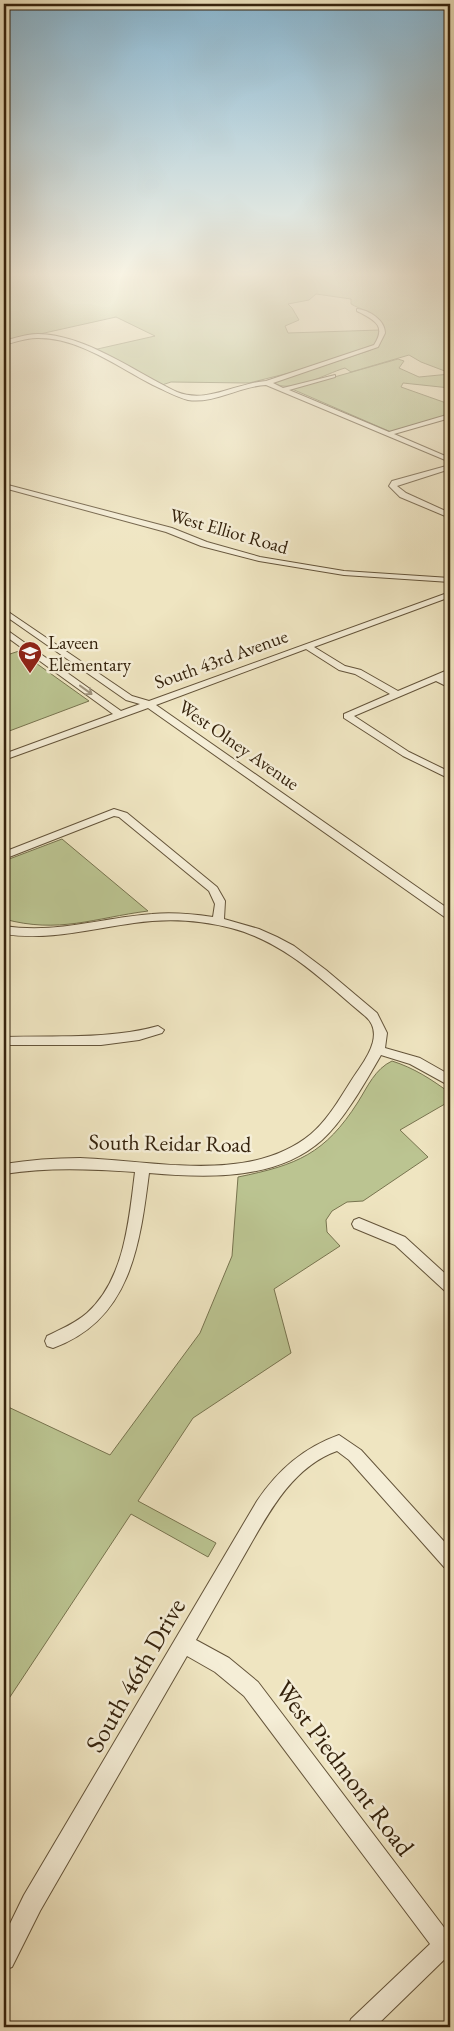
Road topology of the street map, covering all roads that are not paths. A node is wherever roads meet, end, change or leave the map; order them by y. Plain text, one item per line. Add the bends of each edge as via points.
1 (131, 371) edge
2 (302, 371) edge
3 (334, 376) dead end
4 (268, 382) junction
5 (285, 389) junction
6 (450, 416) edge
7 (391, 433) junction
8 (450, 460) edge
9 (450, 466) edge
10 (4, 486) edge
11 (449, 515) edge
12 (450, 580) edge
13 (450, 594) edge
14 (4, 611) edge
15 (4, 631) edge
16 (311, 645) junction
17 (341, 658) junction
18 (332, 661) junction
19 (358, 672) junction
20 (450, 672) edge
21 (437, 678) junction
22 (450, 685) edge
23 (396, 694) junction
24 (150, 704) junction
25 (119, 714) junction
26 (4, 757) edge
27 (450, 776) edge
28 (4, 856) edge
29 (450, 916) edge
30 (217, 922) junction
31 (4, 930) edge
32 (158, 1030) dead end
33 (4, 1041) edge
34 (378, 1050) junction
35 (450, 1081) edge
36 (143, 1167) junction
37 (4, 1169) edge
38 (358, 1224) dead end
39 (450, 1287) edge
40 (53, 1341) dead end
41 (450, 1561) edge
42 (184, 1644) junction
43 (447, 1942) edge
44 (4, 1959) edge
45 (360, 2027) edge

1 - 4 street via 191,398
2 - 4 street
3 - 5 street
4 - 5 street
5 - 7 street
6 - 7 street
7 - 8 street
9 - 11 street via 404,479 393,486 403,495
10 - 12 street, West Elliot Road via 259,559 344,574
13 - 16 street, South 43rd Avenue
14 - 24 street, West Olney Avenue via 128,698
15 -> 25 street
16 - 17 street
16 - 18 street
16 - 24 street, South 43rd Avenue
17 - 18 street
17 - 19 street
18 - 19 street via 342,668
19 - 23 street
20 - 21 street
21 - 22 street
21 - 23 street
23 - 27 street via 347,716 406,754
24 - 25 street, South 43rd Avenue
24 - 29 street, West Olney Avenue
25 - 26 street, South 43rd Avenue
28 - 30 street via 114,812 213,889 222,905
30 - 31 street via 158,917 137,918 53,935
30 - 34 street, South Reidar Road via 257,933 290,949 373,1016 382,1037
32 - 33 street via 112,1040
34 - 35 street via 415,1061
34 - 36 street, South Reidar Road via 316,1137 286,1158 243,1168
36 - 37 street, South Reidar Road via 52,1162
36 - 40 street via 132,1239 119,1278 98,1312 77,1329
38 - 39 street via 400,1241
41 - 42 street, South 46th Drive via 355,1456 339,1443 327,1446 297,1468 270,1495
42 - 43 street, West Piedmont Road via 222,1665 256,1696
42 - 44 street, South 46th Drive via 37,1895
43 - 45 street

